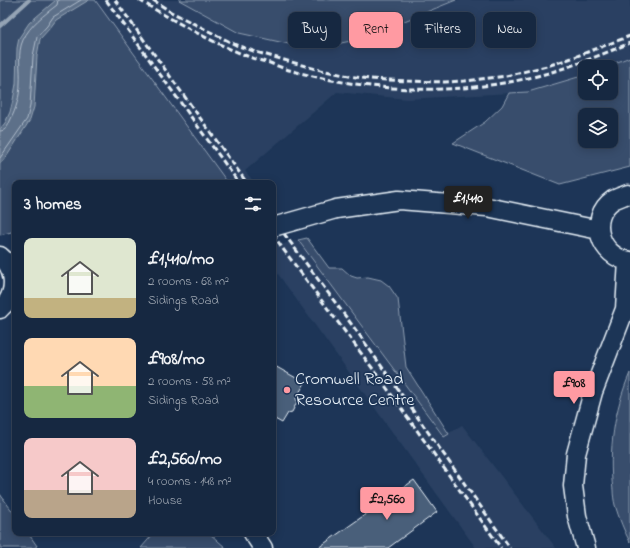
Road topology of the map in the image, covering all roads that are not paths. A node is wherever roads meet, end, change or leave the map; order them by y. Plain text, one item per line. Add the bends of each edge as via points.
1 (630, 195) edge
2 (276, 226) edge
3 (599, 230) junction
4 (6, 256) edge
5 (629, 261) edge
6 (12, 276) edge
7 (12, 292) edge
8 (7, 306) edge
9 (255, 536) edge
10 (263, 548) edge
11 (586, 548) edge

1 - 3 street via 614,200 605,208 600,218
2 - 3 street, bridge via 336,209 399,200 487,207
3 - 5 street via 608,251 618,258
4 - 6 street
5 - 11 street via 625,309 593,392 576,454 572,486
7 - 8 street
9 - 10 street

